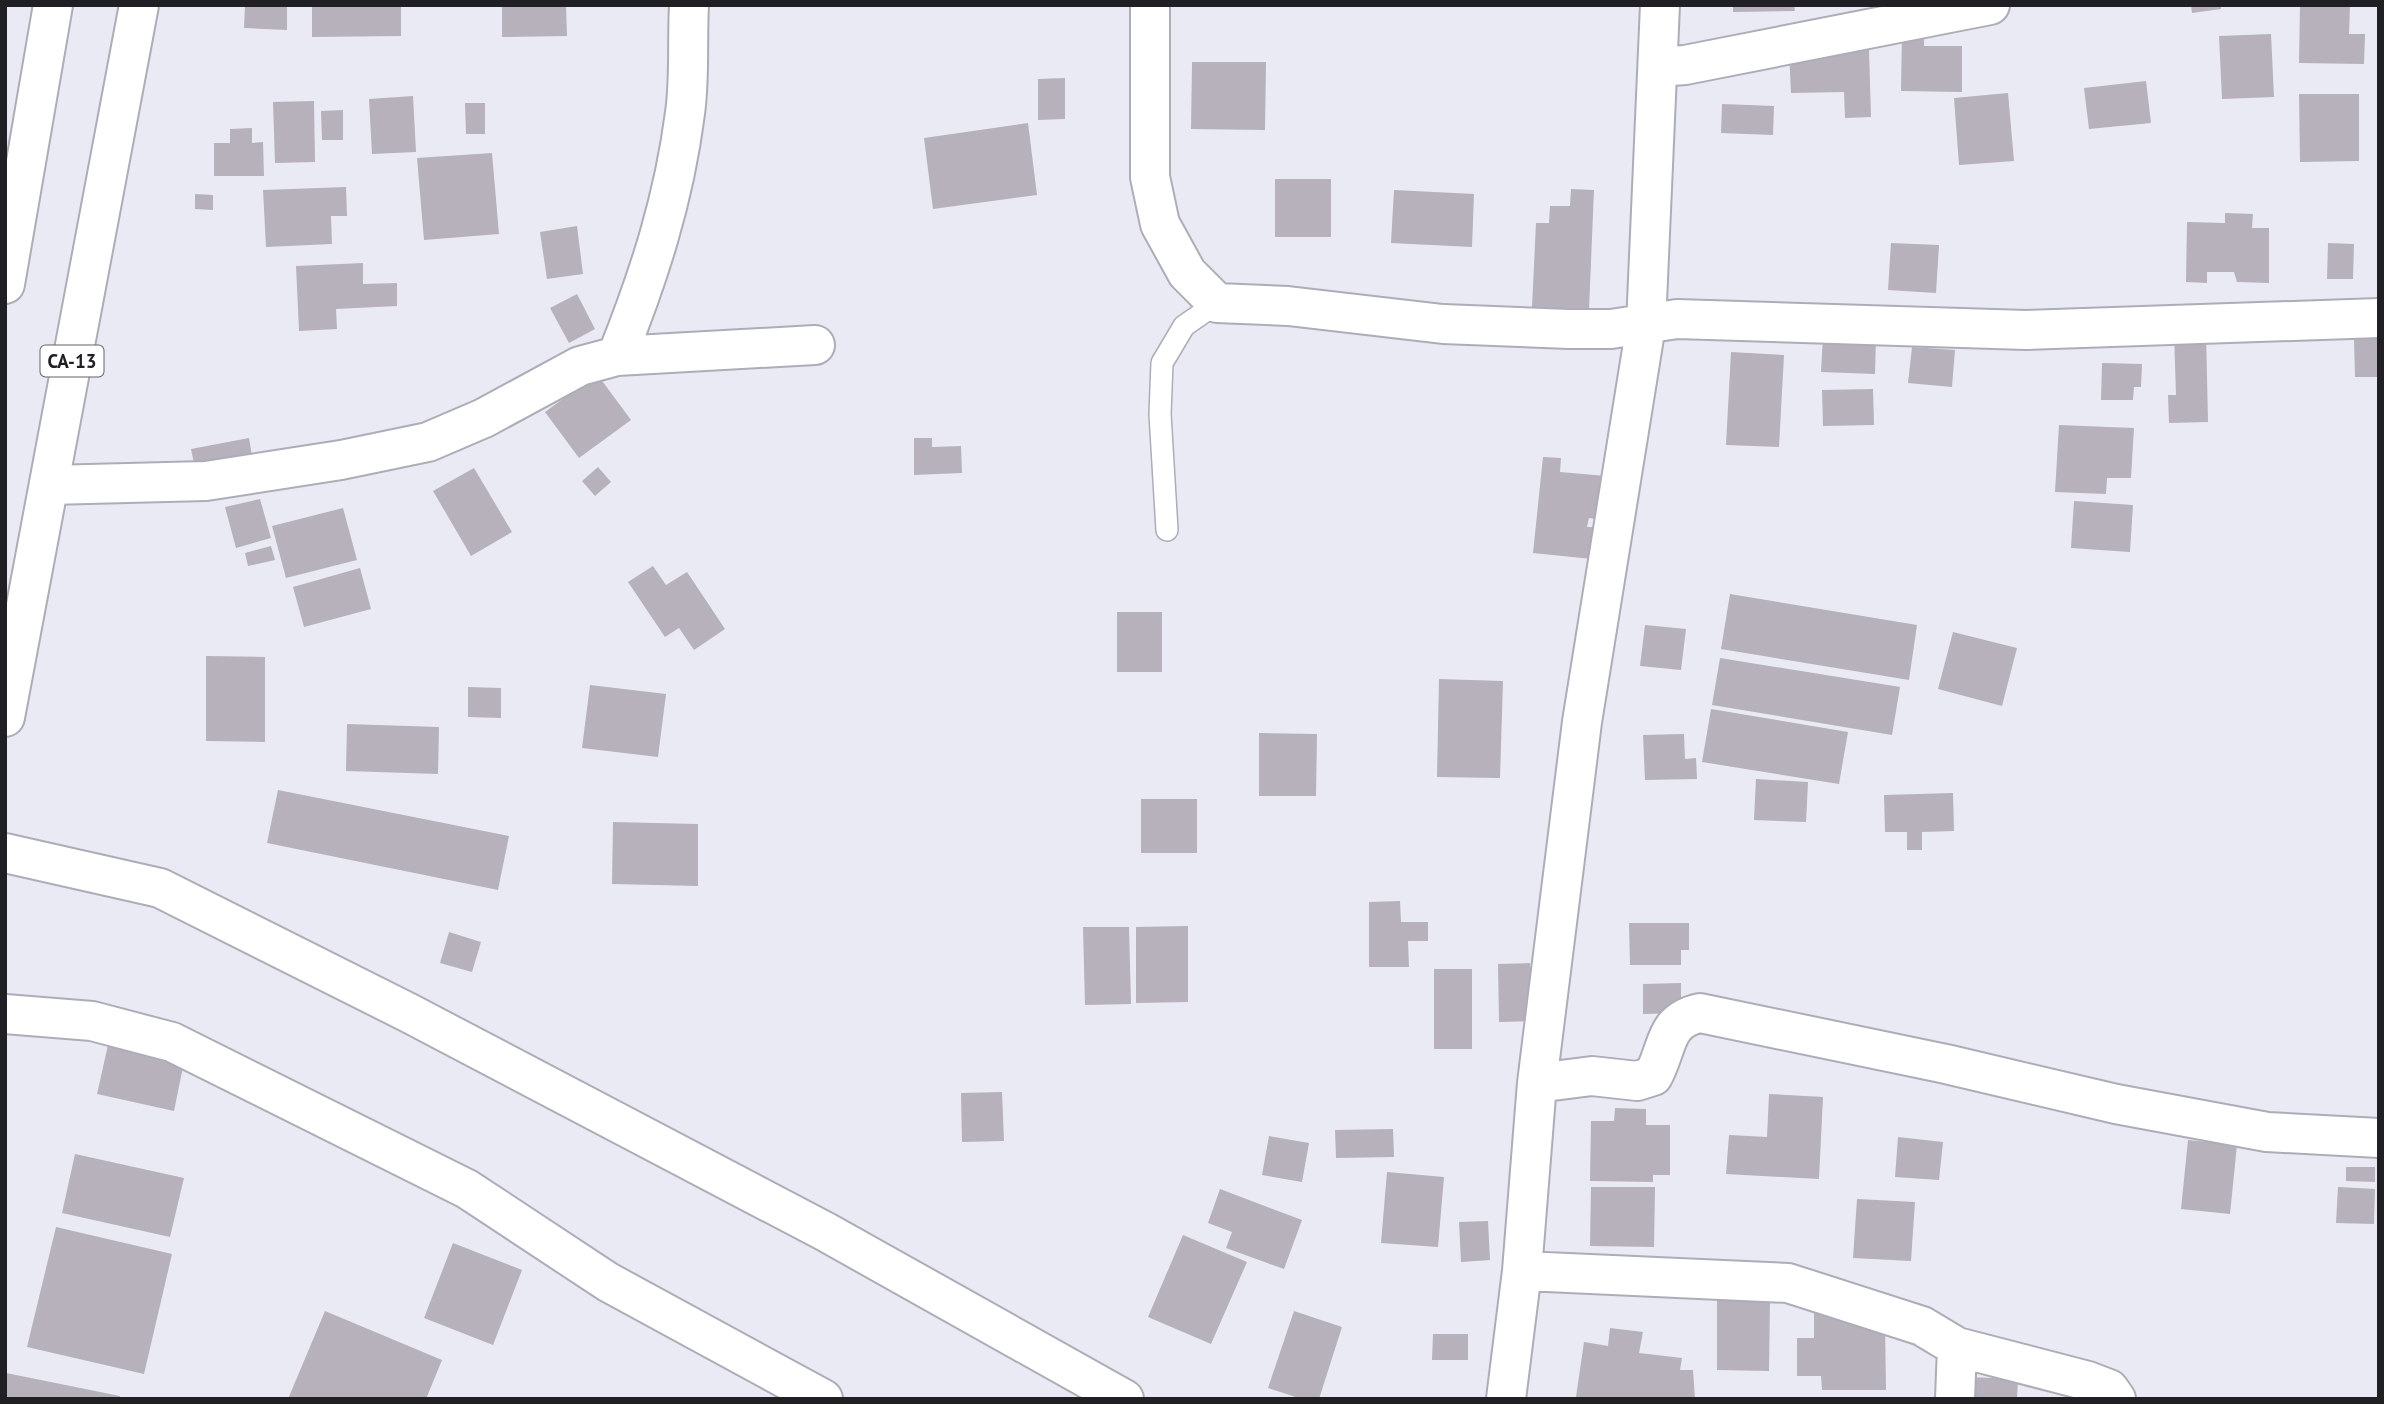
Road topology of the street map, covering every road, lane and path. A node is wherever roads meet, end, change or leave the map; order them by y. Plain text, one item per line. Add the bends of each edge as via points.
1 (53, 5) edge
2 (139, 5) edge
3 (689, 5) edge
4 (1150, 5) edge
5 (1660, 5) edge
6 (1990, 5) edge
7 (1659, 67) junction
8 (13, 195) edge
9 (5, 284) edge
10 (1217, 303) junction
11 (2379, 318) edge
12 (1646, 325) junction
13 (815, 345) dead end
14 (617, 356) junction
15 (49, 485) junction
16 (1167, 530) dead end
17 (5, 718) edge
18 (5, 853) edge
19 (5, 1014) edge
20 (1537, 1083) junction
21 (2379, 1138) edge
22 (1522, 1271) junction
23 (1957, 1347) junction
24 (823, 1399) edge
25 (1125, 1399) edge
26 (1506, 1399) edge
27 (1955, 1399) edge
28 (2116, 1399) edge

1 - 8 main road
2 - 15 main road, CA-13
3 - 14 main road via 685,111 670,197 651,269
4 - 10 main road via 1150,177 1160,224 1187,272
5 - 7 main road
6 - 7 main road
7 - 12 main road
8 - 9 main road
10 - 12 main road via 1288,306 1443,324 1569,329
10 - 16 lane via 1184,326 1162,363 1160,414
11 - 12 main road via 2026,330 1677,319
12 - 20 main road via 1582,722
13 - 14 main road
14 - 15 main road via 580,366 484,418 428,442 206,481
15 - 17 main road, CA-13
18 - 25 main road via 160,888 826,1232
19 - 24 main road via 92,1021 172,1042 467,1189 608,1282
20 - 21 main road via 1592,1076 1637,1081 1653,1076 1671,1028 1683,1017 1700,1013 2253,1130
20 - 22 main road
22 - 23 main road via 1788,1283 1922,1326
22 - 26 main road
23 - 27 main road
23 - 28 main road via 2088,1381 2109,1389

